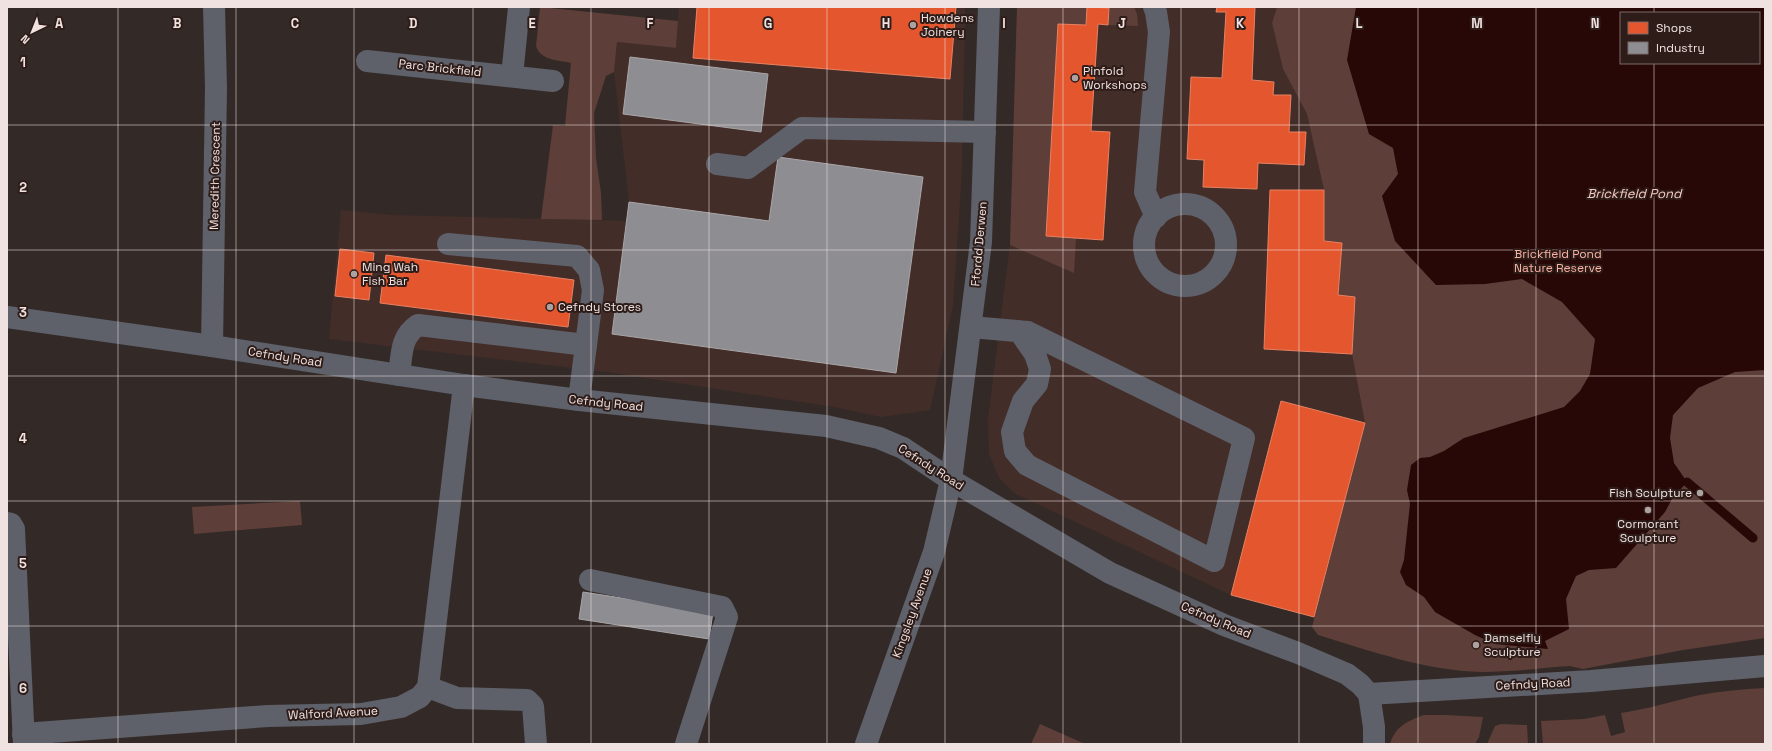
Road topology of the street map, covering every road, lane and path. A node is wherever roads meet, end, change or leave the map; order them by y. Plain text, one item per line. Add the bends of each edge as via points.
1 (214, 7) edge
2 (519, 7) edge
3 (989, 7) edge
4 (1154, 7) edge
5 (367, 61) dead end
6 (512, 76) junction
7 (553, 81) dead end
8 (985, 132) junction
9 (717, 164) dead end
10 (1156, 217) dead end
11 (448, 244) dead end
12 (7, 317) edge
13 (971, 327) junction
14 (1019, 331) junction
15 (586, 345) junction
16 (212, 346) junction
17 (399, 375) junction
18 (464, 385) junction
19 (579, 400) junction
20 (951, 480) junction
21 (10, 526) edge
22 (590, 580) dead end
23 (1765, 666) edge
24 (428, 688) junction
25 (1368, 694) junction
26 (23, 739) edge
27 (536, 744) edge
28 (686, 744) edge
29 (866, 744) edge
30 (1374, 744) edge

1 - 16 street, Meredith Crescent via 216,88
2 - 6 street
3 - 8 street, Ffordd Derwen
4 - 10 street via 1159,32 1145,192
5 - 6 street, Parc Brickfield
6 - 7 street, Parc Brickfield
8 - 9 street via 802,128 748,168
8 - 13 street, Ffordd Derwen via 981,242
11 - 15 street via 576,256 589,270 593,290
12 - 16 street, Cefndy Road
13 - 14 street
13 - 20 street, Ffordd Derwen
14 - 14 street via 1028,332 1244,438 1214,561 1026,465 1015,451 1012,432 1023,401 1037,384 1040,369 1035,354
15 - 17 street via 418,325 409,331 404,339
15 - 19 street
16 - 17 street, Cefndy Road
17 - 18 street, Cefndy Road
18 - 19 street, Cefndy Road
18 - 24 street
19 - 20 street, Cefndy Road via 826,426 879,438 903,448
20 - 25 street, Cefndy Road via 1110,573 1224,625 1347,674
20 - 29 street, Kingsley Avenue via 934,552
21 - 26 street, Walford Avenue
22 - 28 street via 722,607 727,617
23 - 25 street, Cefndy Road via 1591,681
24 - 26 street, Walford Avenue via 420,697 401,707 362,714 268,716
24 - 27 street via 457,698 527,700 533,706
25 - 30 street via 1374,727

